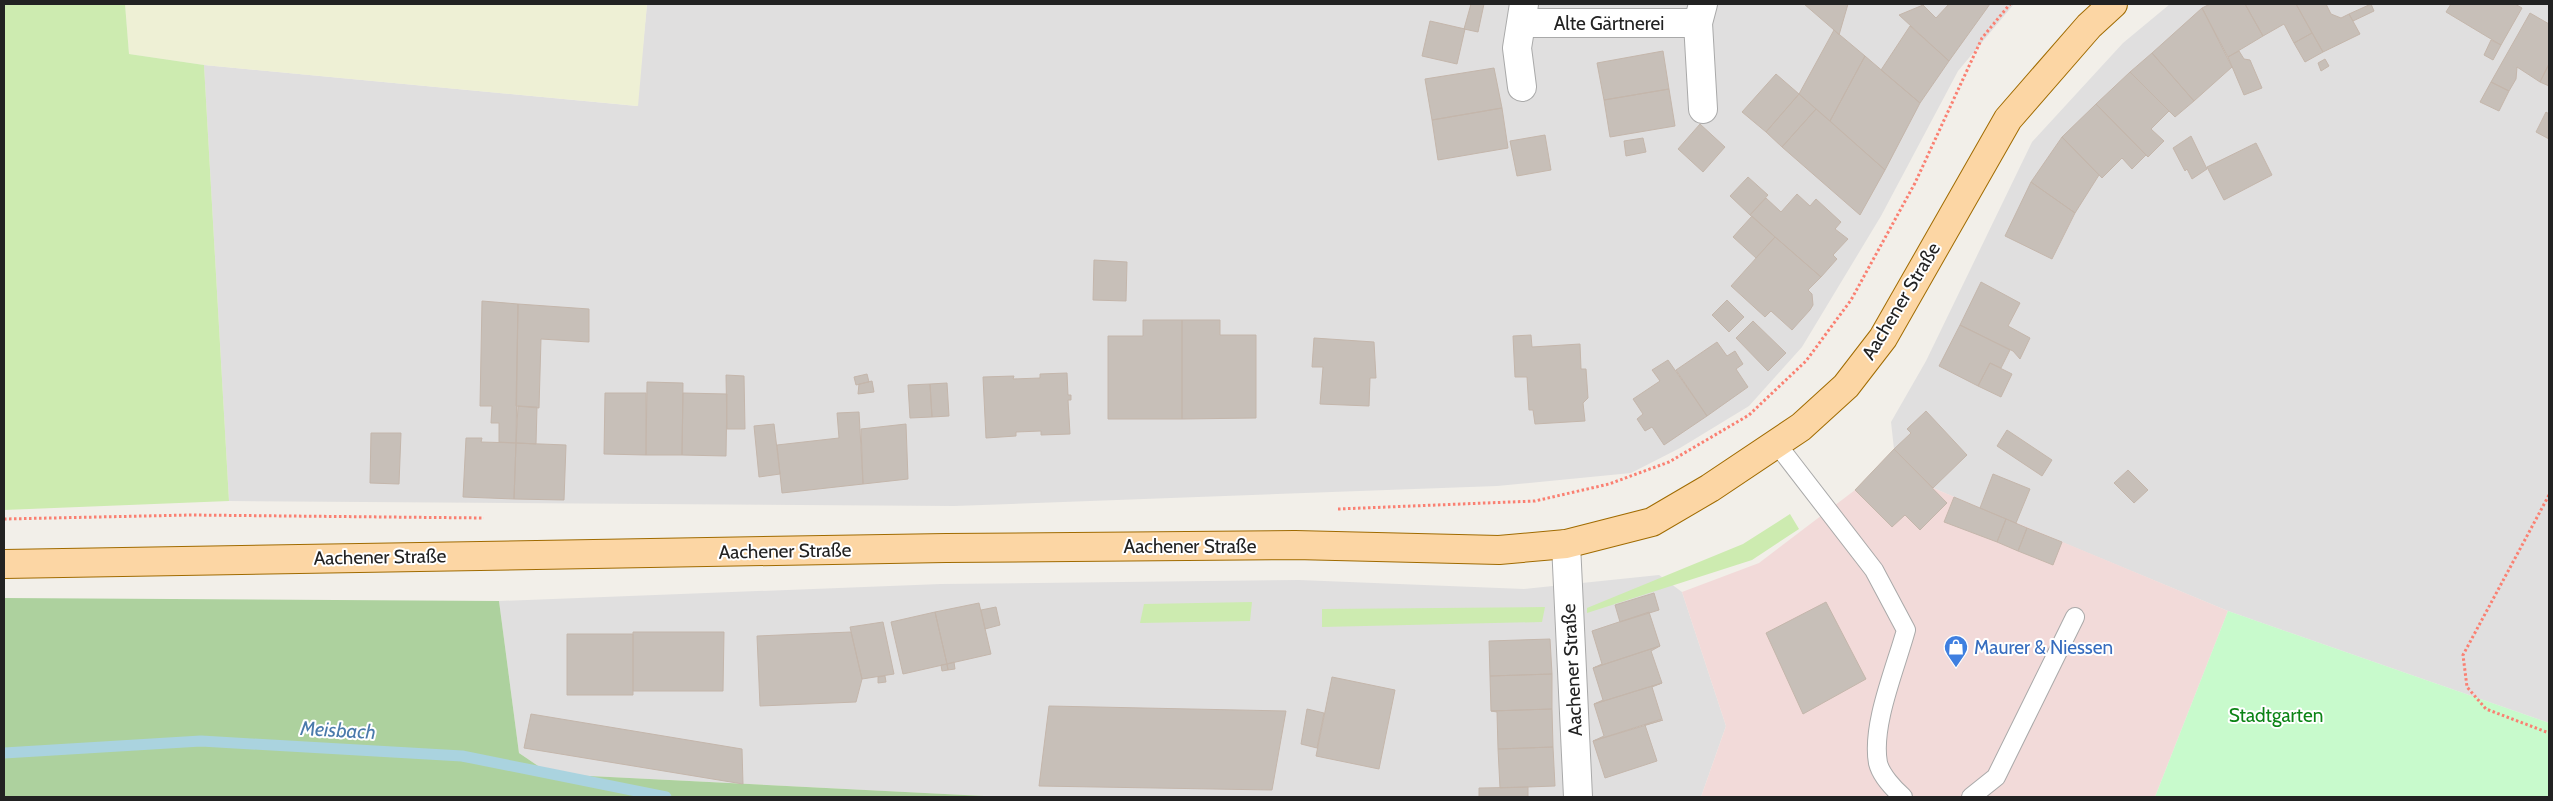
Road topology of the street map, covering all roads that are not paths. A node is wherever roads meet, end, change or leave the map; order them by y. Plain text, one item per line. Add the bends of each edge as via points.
1 (2114, 4) edge
2 (1523, 13) edge
3 (1701, 13) edge
4 (1522, 87) dead end
5 (1703, 109) dead end
6 (1776, 444) junction
7 (1566, 544) junction
8 (4, 564) edge
9 (2075, 617) dead end
10 (1578, 797) edge
11 (1903, 797) edge
12 (1971, 797) edge

1 - 6 main road, Aachener Straße via 2088,26 2008,119 1883,338 1846,386 1801,427
2 - 3 street, Alte Gärtnerei
2 - 4 street, Alte Gärtnerei via 1517,48
3 - 5 street, Alte Gärtnerei
6 - 7 main road, Aachener Straße via 1652,522
6 - 11 lane via 1874,570 1906,630 1876,734 1878,765 1892,787
7 - 8 main road, Aachener Straße via 1499,550 1295,545 946,548
7 - 10 street, Aachener Straße
9 - 12 lane via 1996,777

